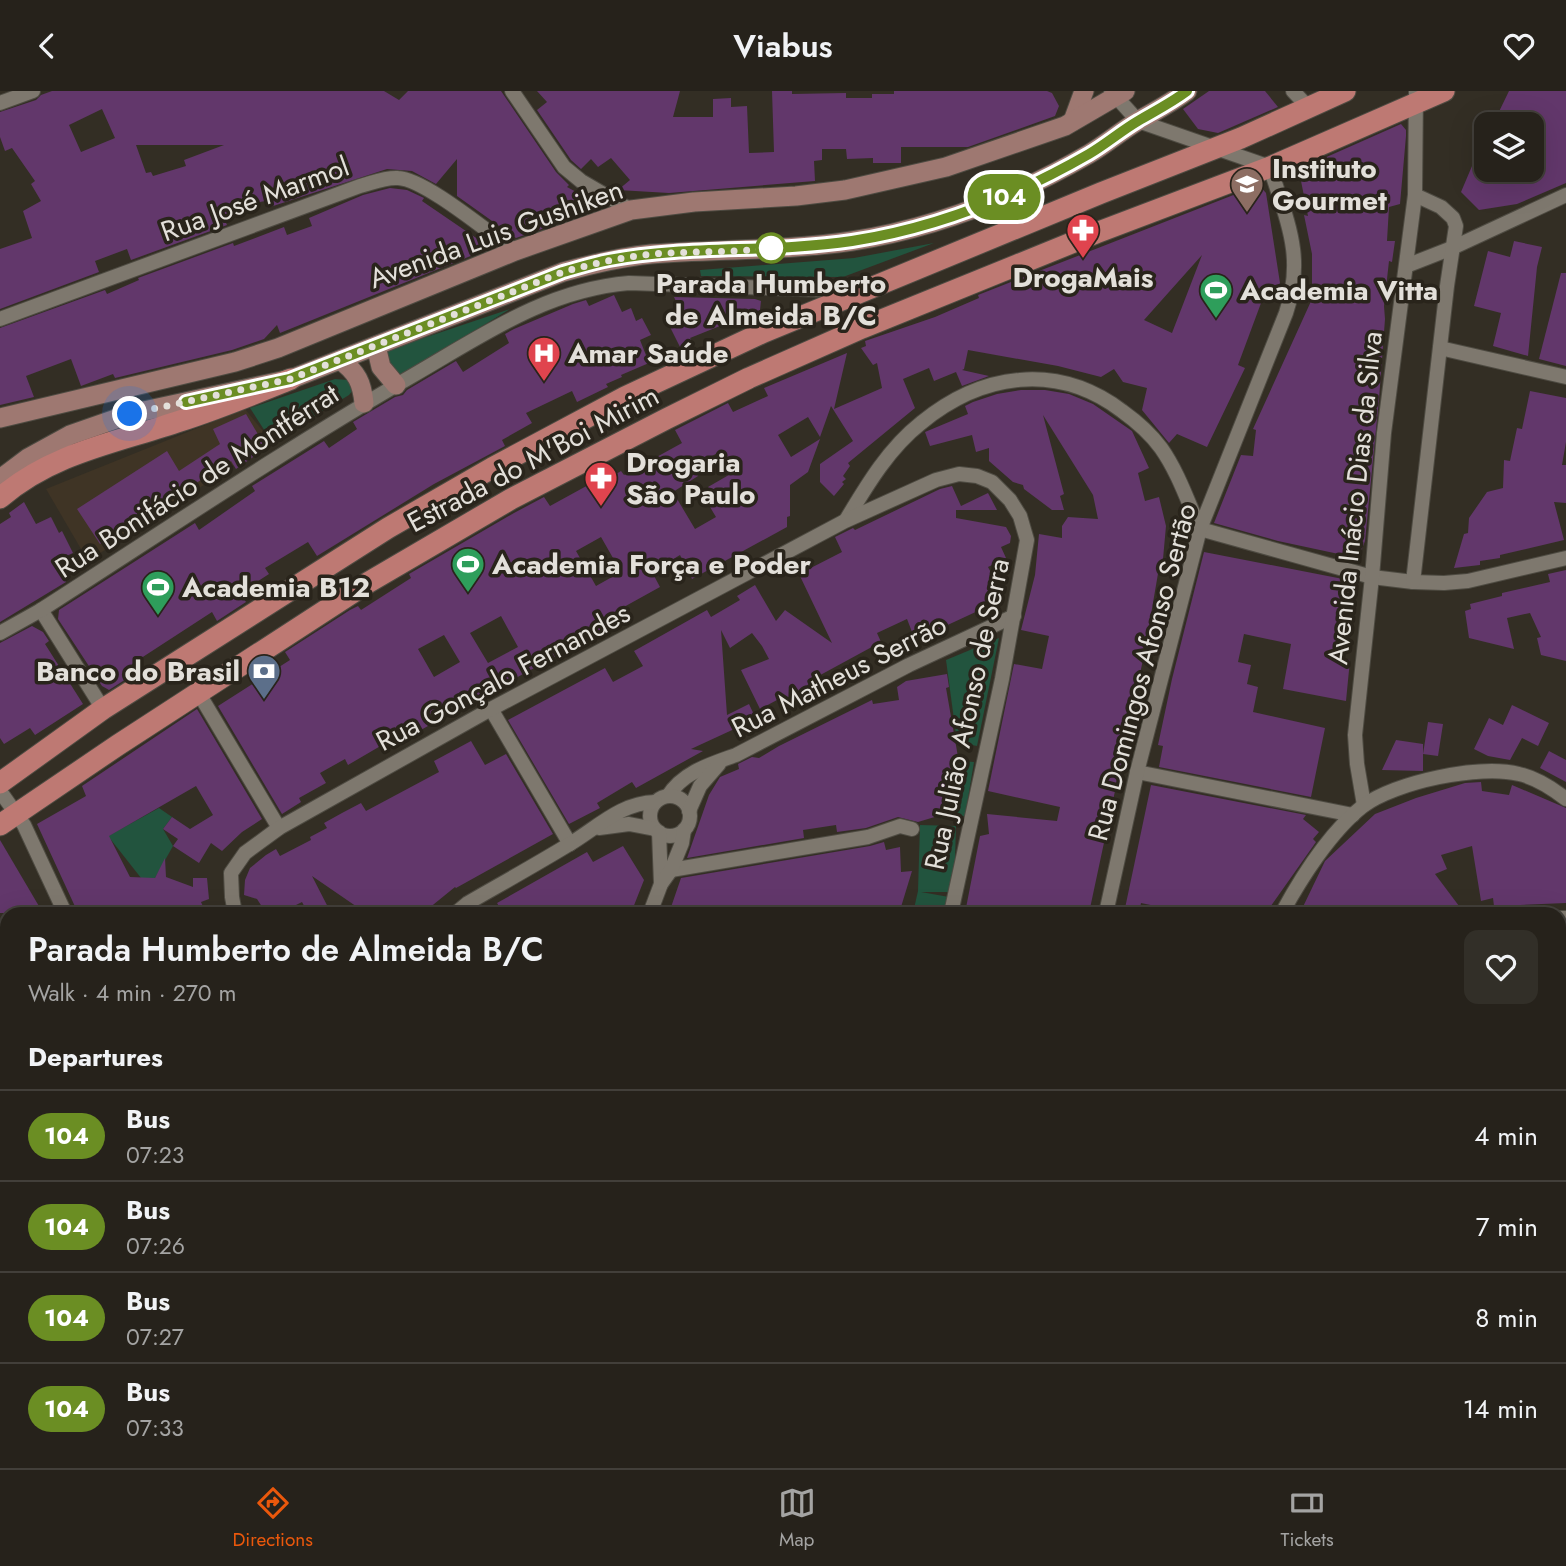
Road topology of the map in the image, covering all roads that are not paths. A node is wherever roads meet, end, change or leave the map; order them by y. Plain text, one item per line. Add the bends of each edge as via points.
1 (33, 91) edge
2 (512, 91) edge
3 (1084, 91) edge
4 (1187, 91) edge
5 (1293, 91) edge
6 (1345, 91) edge
7 (1444, 91) edge
8 (1117, 93) edge
9 (1416, 97) edge
10 (0, 103) edge
11 (1308, 107) junction
12 (1138, 121) junction
13 (1069, 123) junction
14 (1213, 149) junction
15 (1270, 167) junction
16 (1415, 195) junction
17 (1566, 195) edge
18 (632, 210) junction
19 (1452, 249) junction
20 (515, 251) junction
21 (1406, 266) junction
22 (863, 291) junction
23 (0, 319) edge
24 (376, 346) junction
25 (1440, 348) junction
26 (340, 360) junction
27 (1566, 377) edge
28 (290, 379) junction
29 (396, 385) junction
30 (364, 403) junction
31 (31, 410) junction
32 (0, 418) edge
33 (0, 433) edge
34 (0, 479) edge
35 (0, 498) edge
36 (845, 521) junction
37 (1200, 529) junction
38 (1566, 558) edge
39 (1372, 577) junction
40 (1413, 582) junction
41 (41, 610) junction
42 (1014, 616) junction
43 (0, 633) edge
44 (198, 692) junction
45 (103, 709) junction
46 (491, 709) junction
47 (723, 760) junction
48 (1137, 772) junction
49 (0, 783) edge
50 (0, 791) edge
51 (662, 799) junction
52 (1566, 799) edge
53 (1359, 810) junction
54 (690, 811) junction
55 (8, 819) edge
56 (279, 828) junction
57 (595, 829) junction
58 (912, 829) dead end
59 (657, 830) junction
60 (684, 830) junction
61 (570, 844) junction
62 (671, 870) junction
63 (661, 884) junction
64 (62, 907) edge
65 (234, 907) edge
66 (464, 907) edge
67 (652, 907) edge
68 (952, 907) edge
69 (1108, 907) edge
70 (1286, 907) edge

1 - 10 street
2 - 18 street via 564,167
3 - 13 main road
4 - 12 main road, Avenida Luis Gushiken
5 - 11 street
6 - 11 main road, Estrada do M'Boi Mirim
7 - 9 main road, Estrada do M'Boi Mirim
8 - 12 street
8 - 13 main road, Avenida Luis Gushiken
9 - 15 main road, Estrada do M'Boi Mirim
9 - 16 street, Avenida Inácio Dias da Silva
11 - 14 main road, Estrada do M'Boi Mirim
12 - 14 street
12 - 24 main road, Avenida Luis Gushiken via 1034,184 898,232 795,247 608,260 563,272
13 - 18 main road, Avenida Luis Gushiken via 946,167 845,190
14 - 15 street
14 - 22 main road, Estrada do M'Boi Mirim
15 - 37 street, Rua Domingos Afonso Sertão via 1293,244 1294,290
15 - 44 main road, Estrada do M'Boi Mirim via 874,323 737,384 511,499 369,582
16 - 19 street via 1453,218 1457,235
16 - 21 street, Avenida Inácio Dias da Silva
17 - 19 street
18 - 20 main road, Avenida Luis Gushiken
19 - 21 street
19 - 25 street
20 - 23 street, Rua José Marmol via 409,180 385,179
20 - 31 main road, Avenida Luis Gushiken via 278,348 166,381
21 - 39 street, Avenida Inácio Dias da Silva via 1384,433
22 - 29 street, Rua Bonifácio de Montférrat via 629,282 600,285 524,311
22 - 45 main road, Estrada do M'Boi Mirim via 698,362 492,468 377,534
24 - 26 main road, Avenida Luis Gushiken
24 - 29 main road via 381,366
25 - 27 street
25 - 40 street
26 - 28 main road, Avenida Luis Gushiken
26 - 30 main road via 358,376
28 - 34 main road, Avenida Luis Gushiken via 130,414 70,435
28 - 35 main road via 179,422 78,453 41,469
29 - 30 street, Rua Bonifácio de Montférrat
30 - 41 street, Rua Bonifácio de Montférrat
31 - 32 main road
31 - 33 main road, Avenida Luis Gushiken
36 - 37 street via 892,451 920,423 977,389 1021,379 1056,380 1085,388 1138,423 1166,457
36 - 42 street, Rua Julião Afonso de Serra via 936,480 959,474 992,482 1020,516 1027,540
36 - 46 street, Rua Gonçalo Fernandes
37 - 39 street
37 - 48 street, Rua Domingos Afonso Sertão
38 - 40 street via 1468,581
39 - 40 street
39 - 53 street, Avenida Inácio Dias da Silva via 1356,735
41 - 43 street, Rua Bonifácio de Montférrat
41 - 45 street
42 - 47 street, Rua Matheus Serrão
42 - 68 street, Rua Julião Afonso de Serra
44 - 55 main road, Estrada do M'Boi Mirim
44 - 56 street
45 - 49 main road, Estrada do M'Boi Mirim
46 - 56 street, Rua Gonçalo Fernandes
46 - 61 street
47 - 51 street, Rua Matheus Serrão via 684,779
47 - 54 street, Rua Matheus Serrão via 700,786
48 - 53 street
48 - 69 street, Rua Domingos Afonso Sertão
50 - 55 street
51 - 54 street via 681,799
51 - 57 street via 635,804
51 - 59 street via 650,815
52 - 53 street via 1538,781 1492,770 1418,783
53 - 70 street via 1313,861
54 - 60 street
55 - 64 street via 24,825
56 - 65 street, Rua Gonçalo Fernandes via 246,853 231,873
57 - 59 street via 629,824
57 - 61 street
58 - 62 street via 900,826 868,837
59 - 60 street via 672,835
59 - 63 street
60 - 62 street
61 - 66 street
62 - 63 street
63 - 67 street

